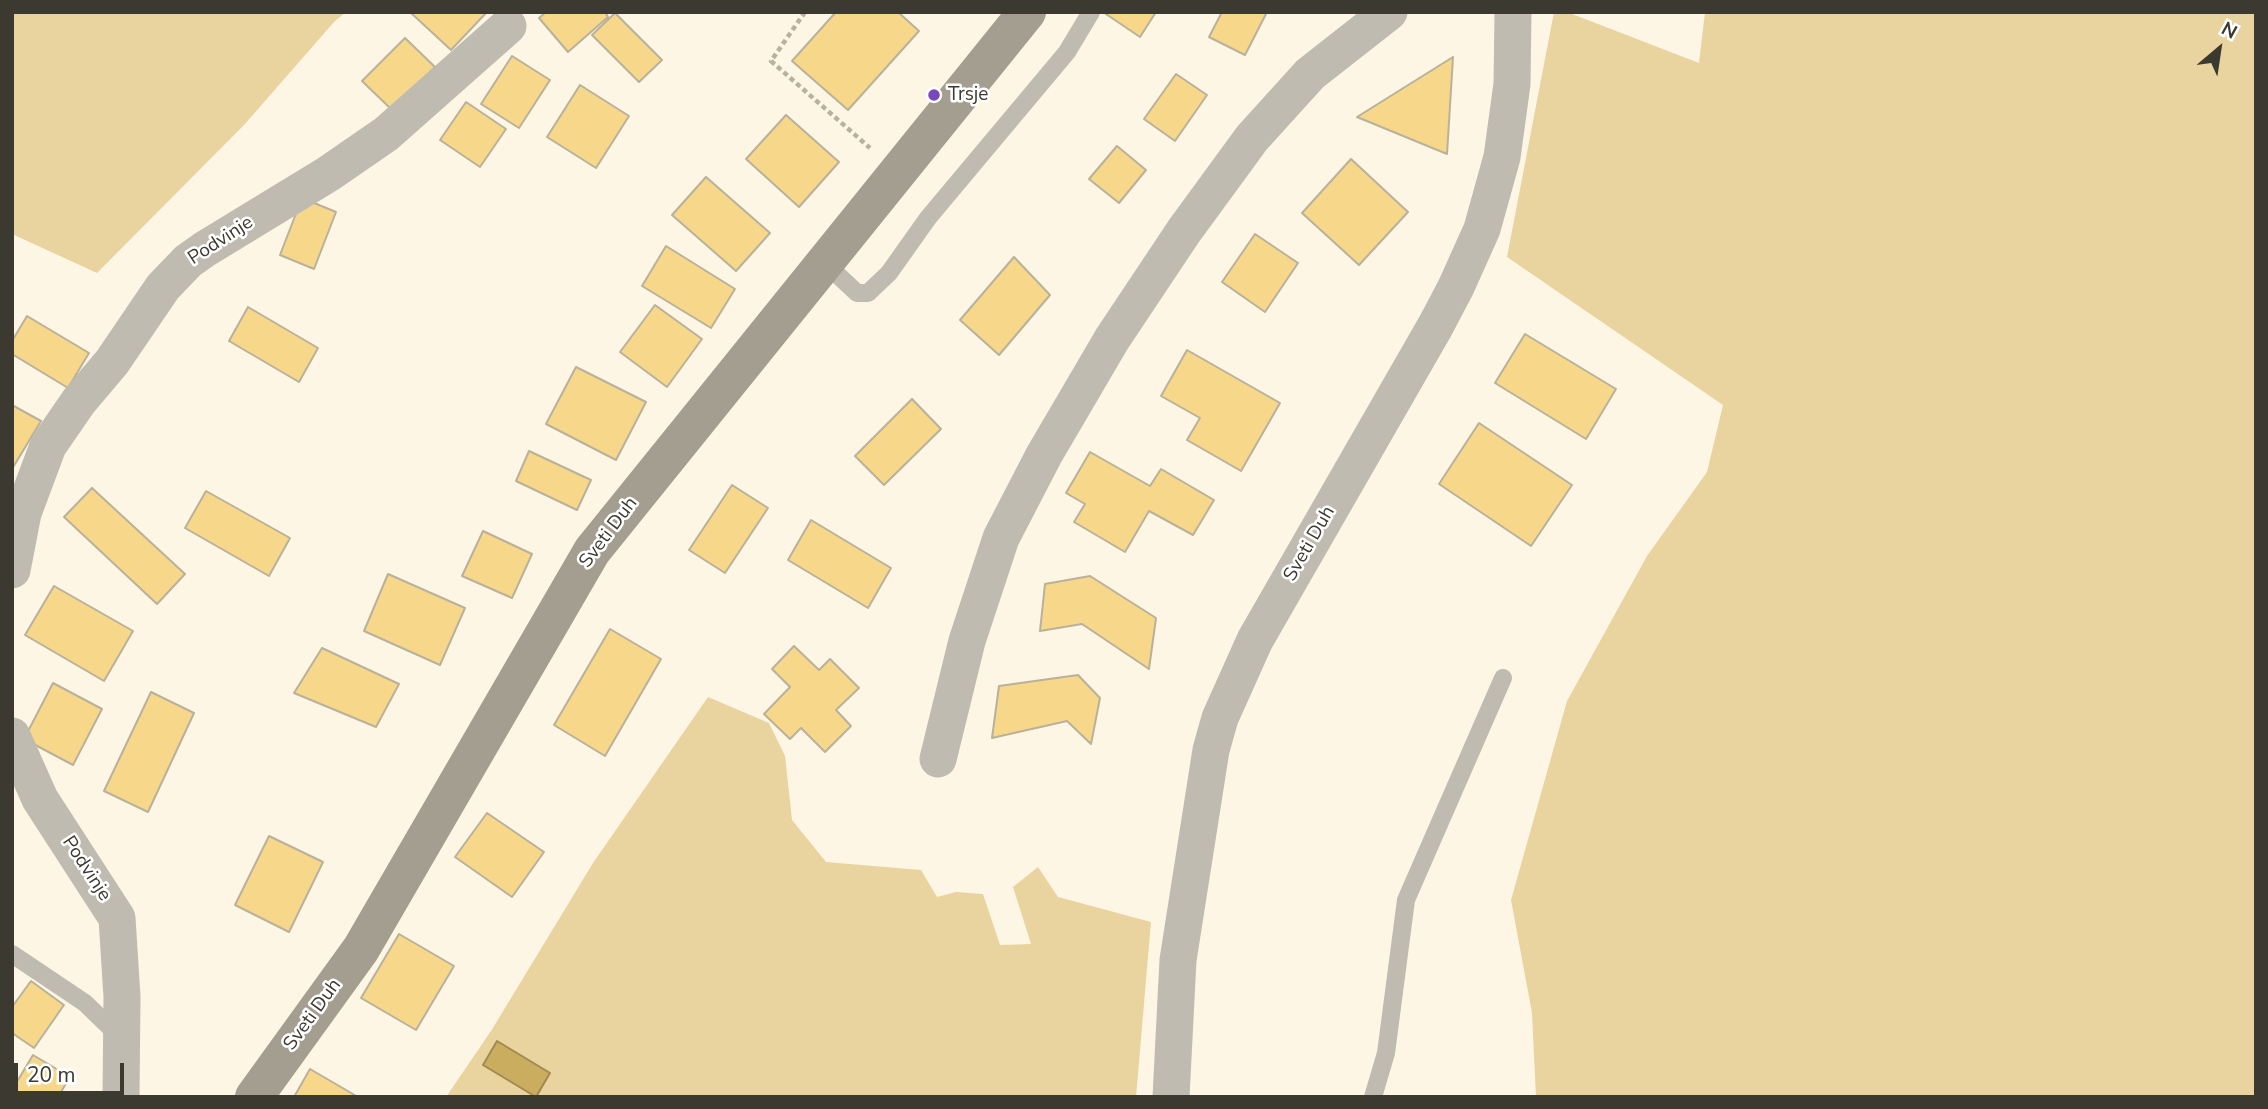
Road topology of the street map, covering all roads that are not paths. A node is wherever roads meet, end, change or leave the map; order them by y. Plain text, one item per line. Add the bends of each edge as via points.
1 (1027, 12) edge
2 (1091, 12) edge
3 (1389, 12) edge
4 (1513, 12) edge
5 (508, 26) dead end
6 (824, 262) junction
7 (12, 570) edge
8 (1503, 678) dead end
9 (12, 736) edge
10 (938, 759) dead end
11 (12, 954) edge
12 (121, 1039) junction
13 (121, 1097) edge
14 (254, 1097) edge
15 (1171, 1097) edge
16 (1373, 1097) edge

1 - 6 main road, Sveti Duh
2 - 6 lane via 1067,52 868,293 847,286
3 - 10 street via 1310,74 1252,138 1112,339 1002,538 967,641
4 - 15 street, Sveti Duh via 1512,84 1502,157 1482,229 1441,316 1255,640 1220,718 1178,960
5 - 7 street, Podvinje via 386,134 205,249 163,287 48,446 23,513
6 - 14 main road, Sveti Duh via 592,551 361,949
8 - 16 lane via 1406,900 1386,1053
9 - 12 street, Podvinje via 40,799 117,918
11 - 12 lane via 85,1003
12 - 13 street, Podvinje

